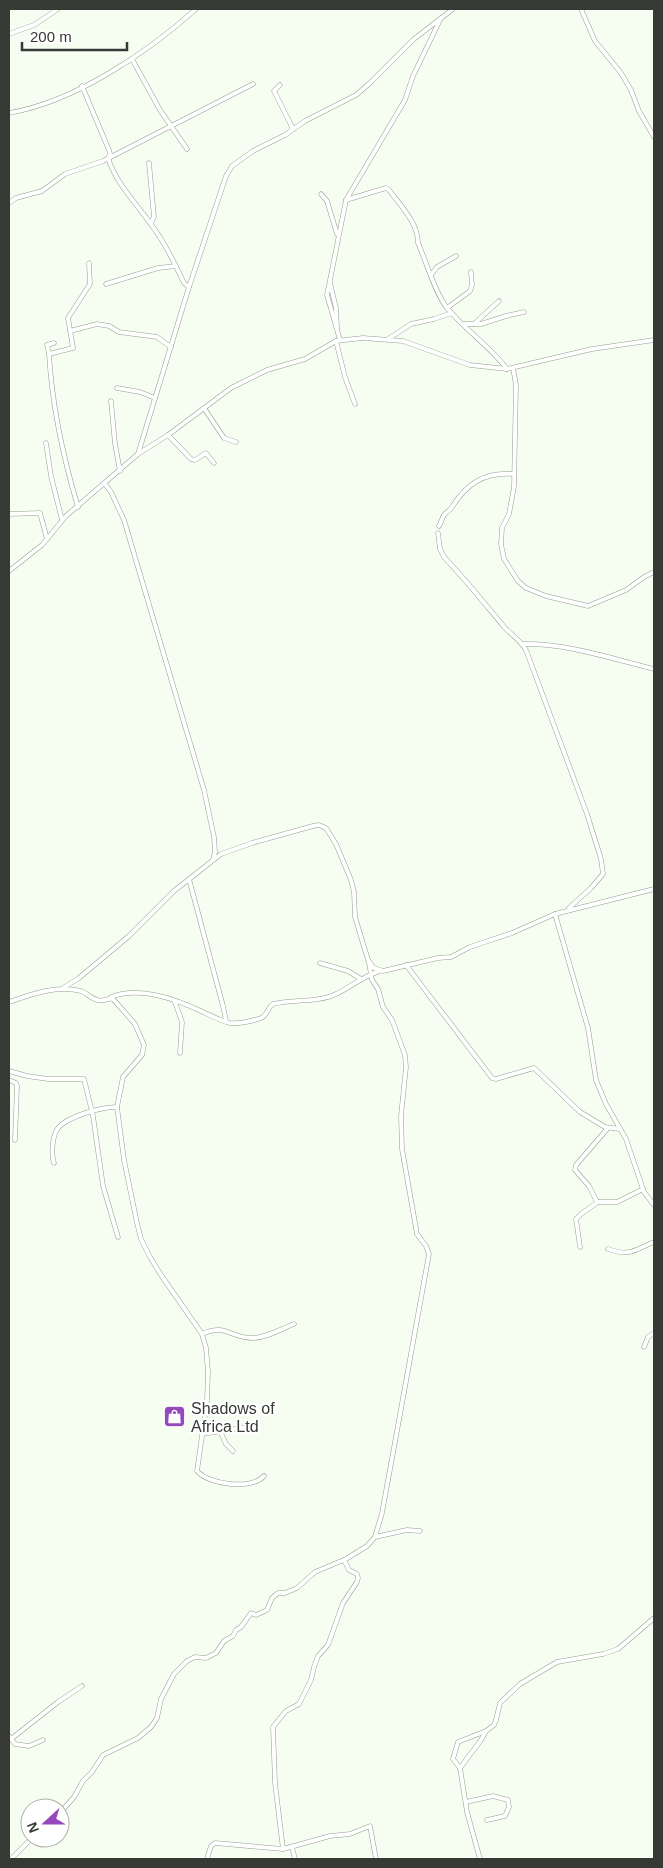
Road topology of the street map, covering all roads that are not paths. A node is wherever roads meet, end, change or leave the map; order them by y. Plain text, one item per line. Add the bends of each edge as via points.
1 (58, 9) edge
2 (196, 9) edge
3 (453, 9) edge
4 (581, 9) edge
5 (441, 18) junction
6 (9, 34) edge
7 (132, 60) junction
8 (253, 84) dead end
9 (280, 84) dead end
10 (82, 86) junction
11 (9, 113) edge
12 (171, 125) junction
13 (293, 129) junction
14 (654, 137) edge
15 (187, 149) dead end
16 (108, 158) junction
17 (149, 163) dead end
18 (321, 194) dead end
19 (346, 200) junction
20 (9, 203) edge
21 (151, 223) junction
22 (338, 236) junction
23 (456, 256) dead end
24 (89, 263) dead end
25 (176, 266) junction
26 (471, 272) dead end
27 (431, 274) junction
28 (106, 284) dead end
29 (189, 287) junction
30 (499, 301) dead end
31 (447, 308) junction
32 (524, 312) dead end
33 (452, 313) junction
34 (464, 324) junction
35 (474, 324) junction
36 (70, 331) junction
37 (388, 339) junction
38 (338, 340) junction
39 (654, 340) edge
40 (54, 343) dead end
41 (171, 347) junction
42 (49, 354) junction
43 (513, 368) junction
44 (507, 369) junction
45 (117, 388) dead end
46 (155, 398) junction
47 (110, 401) dead end
48 (355, 404) dead end
49 (204, 408) junction
50 (168, 434) junction
51 (236, 442) dead end
52 (46, 443) dead end
53 (138, 454) junction
54 (214, 463) dead end
55 (120, 471) junction
56 (513, 474) junction
57 (105, 484) junction
58 (78, 507) junction
59 (9, 514) edge
60 (62, 520) junction
61 (439, 526) dead end
62 (438, 533) dead end
63 (48, 539) junction
64 (9, 571) edge
65 (654, 572) edge
66 (523, 644) junction
67 (654, 669) edge
68 (213, 860) junction
69 (188, 880) junction
70 (654, 889) edge
71 (567, 910) junction
72 (555, 914) junction
73 (320, 963) dead end
74 (369, 963) junction
75 (406, 966) junction
76 (383, 971) junction
77 (370, 974) junction
78 (361, 979) junction
79 (63, 988) junction
80 (109, 998) junction
81 (9, 1002) edge
82 (175, 1002) junction
83 (226, 1021) junction
84 (180, 1053) dead end
85 (9, 1071) edge
86 (9, 1080) edge
87 (117, 1107) junction
88 (92, 1111) junction
89 (608, 1128) junction
90 (620, 1129) junction
91 (15, 1140) dead end
92 (54, 1163) dead end
93 (642, 1189) junction
94 (598, 1202) junction
95 (654, 1205) edge
96 (118, 1237) dead end
97 (654, 1242) edge
98 (580, 1247) dead end
99 (608, 1249) dead end
100 (294, 1324) dead end
101 (654, 1333) edge
102 (202, 1334) junction
103 (644, 1347) dead end
104 (248, 1427) dead end
105 (220, 1431) junction
106 (202, 1434) junction
107 (233, 1451) dead end
108 (264, 1476) dead end
109 (420, 1531) dead end
110 (375, 1537) junction
111 (344, 1560) junction
112 (654, 1618) edge
113 (82, 1686) dead end
114 (486, 1731) junction
115 (10, 1737) edge
116 (43, 1740) dead end
117 (460, 1768) junction
118 (70, 1802) edge
119 (466, 1802) junction
120 (486, 1820) dead end
121 (292, 1846) junction
122 (22, 1848) edge
123 (283, 1849) junction
124 (11, 1859) edge
125 (208, 1859) edge
126 (295, 1859) edge
127 (376, 1859) edge
128 (480, 1859) edge

1 - 6 street via 34,26
2 - 7 street
3 - 5 street
4 - 14 street via 595,41 621,73
5 - 13 street via 414,39 356,96
5 - 19 street via 405,100
7 - 10 street
7 - 12 street
8 - 12 street
9 - 13 street via 274,91
10 - 11 street via 37,107
10 - 16 street via 109,150
12 - 15 street
12 - 16 street
13 - 29 street via 232,166
16 - 20 street via 68,172 42,191 15,198
16 - 21 street via 128,194
17 - 21 street via 154,217
18 - 22 street via 330,208
19 - 22 street
19 - 27 street via 378,189 388,189 414,226
21 - 25 street
22 - 38 street via 327,295
23 - 27 street
24 - 36 street via 90,284 69,316
25 - 28 street via 158,268
25 - 29 street
26 - 31 street via 470,291
27 - 31 street
29 - 41 street
30 - 35 street
31 - 33 street
32 - 35 street via 485,324
33 - 34 street
33 - 37 street via 411,324
34 - 35 street
34 - 44 street
36 - 41 street via 97,324 119,332 157,337
36 - 42 street via 73,348
37 - 38 street
37 - 44 street via 403,341 470,365
38 - 48 street via 345,377
38 - 49 street via 305,359 279,366 238,384
39 - 43 street via 592,349
40 - 42 street via 47,345
41 - 46 street
42 - 58 street via 62,444
43 - 44 street
43 - 56 street via 516,385
45 - 46 street
46 - 53 street
47 - 55 street
49 - 50 street
49 - 51 street via 224,438
50 - 53 street
50 - 54 street via 191,459 206,454
52 - 60 street
53 - 55 street
55 - 57 street
56 - 61 street via 494,474 477,481 443,516
56 - 65 street via 514,487 502,528 501,544 506,564 522,586 546,596 588,606 626,590
57 - 58 street
57 - 68 street via 124,520 202,784 214,837
58 - 60 street
59 - 63 street via 40,513
60 - 63 street
62 - 66 street via 444,557
63 - 64 street
66 - 67 street via 558,647
66 - 71 street via 601,859 603,874 600,879
68 - 69 street
68 - 74 street via 226,851 260,840 308,827 319,825 326,828 351,880 355,917
69 - 79 street via 76,981
69 - 83 street
70 - 71 street
71 - 72 street
72 - 75 street via 454,957
72 - 90 street via 588,1028 596,1080
73 - 78 street via 348,970
74 - 76 street
74 - 77 street
75 - 76 street
75 - 89 street via 492,1078 535,1068 575,1108
76 - 77 street
77 - 78 street
77 - 110 street via 405,1055 402,1149 417,1234 428,1254
78 - 83 street via 334,995 271,1004 260,1018 236,1023
79 - 80 street via 84,992 97,1000
79 - 81 street
80 - 82 street via 137,992
80 - 87 street via 116,1001 135,1024 144,1045 142,1055 122,1077
82 - 83 street
82 - 84 street via 182,1022
85 - 88 street via 48,1079 82,1078
86 - 91 street via 17,1086
87 - 88 street
87 - 102 street via 130,1194 142,1239 161,1275
88 - 92 street via 73,1118 58,1129
88 - 96 street via 105,1196
89 - 90 street
89 - 94 street via 574,1168
90 - 93 street
93 - 94 street via 616,1202
93 - 95 street
94 - 98 street via 576,1220
97 - 99 street via 629,1254
100 - 102 street via 254,1338 219,1329
101 - 103 street via 648,1337
102 - 106 street via 208,1372
104 - 105 street
105 - 106 street
105 - 107 street
106 - 108 street via 199,1474 239,1485 257,1482
109 - 110 street via 407,1530
110 - 111 street
111 - 118 street via 315,1572 297,1588 278,1593 267,1610 256,1615 251,1613 210,1657 185,1662 170,1681 161,1700 160,1712 150,1727 138,1738 103,1755
111 - 123 street via 349,1570 357,1574 357,1582 346,1596 330,1641 318,1656 312,1680 298,1704 286,1711 273,1727 275,1784
112 - 114 street via 618,1649 557,1662 520,1684 500,1703 495,1722
113 - 115 street
114 - 117 street
114 - 117 street via 458,1742 453,1758
115 - 116 street via 15,1744 29,1746
117 - 119 street
119 - 120 street via 493,1796 508,1800 505,1816
119 - 128 street
121 - 123 street
121 - 126 street
121 - 127 street via 350,1834 370,1826
122 - 124 street
123 - 125 street via 215,1844

